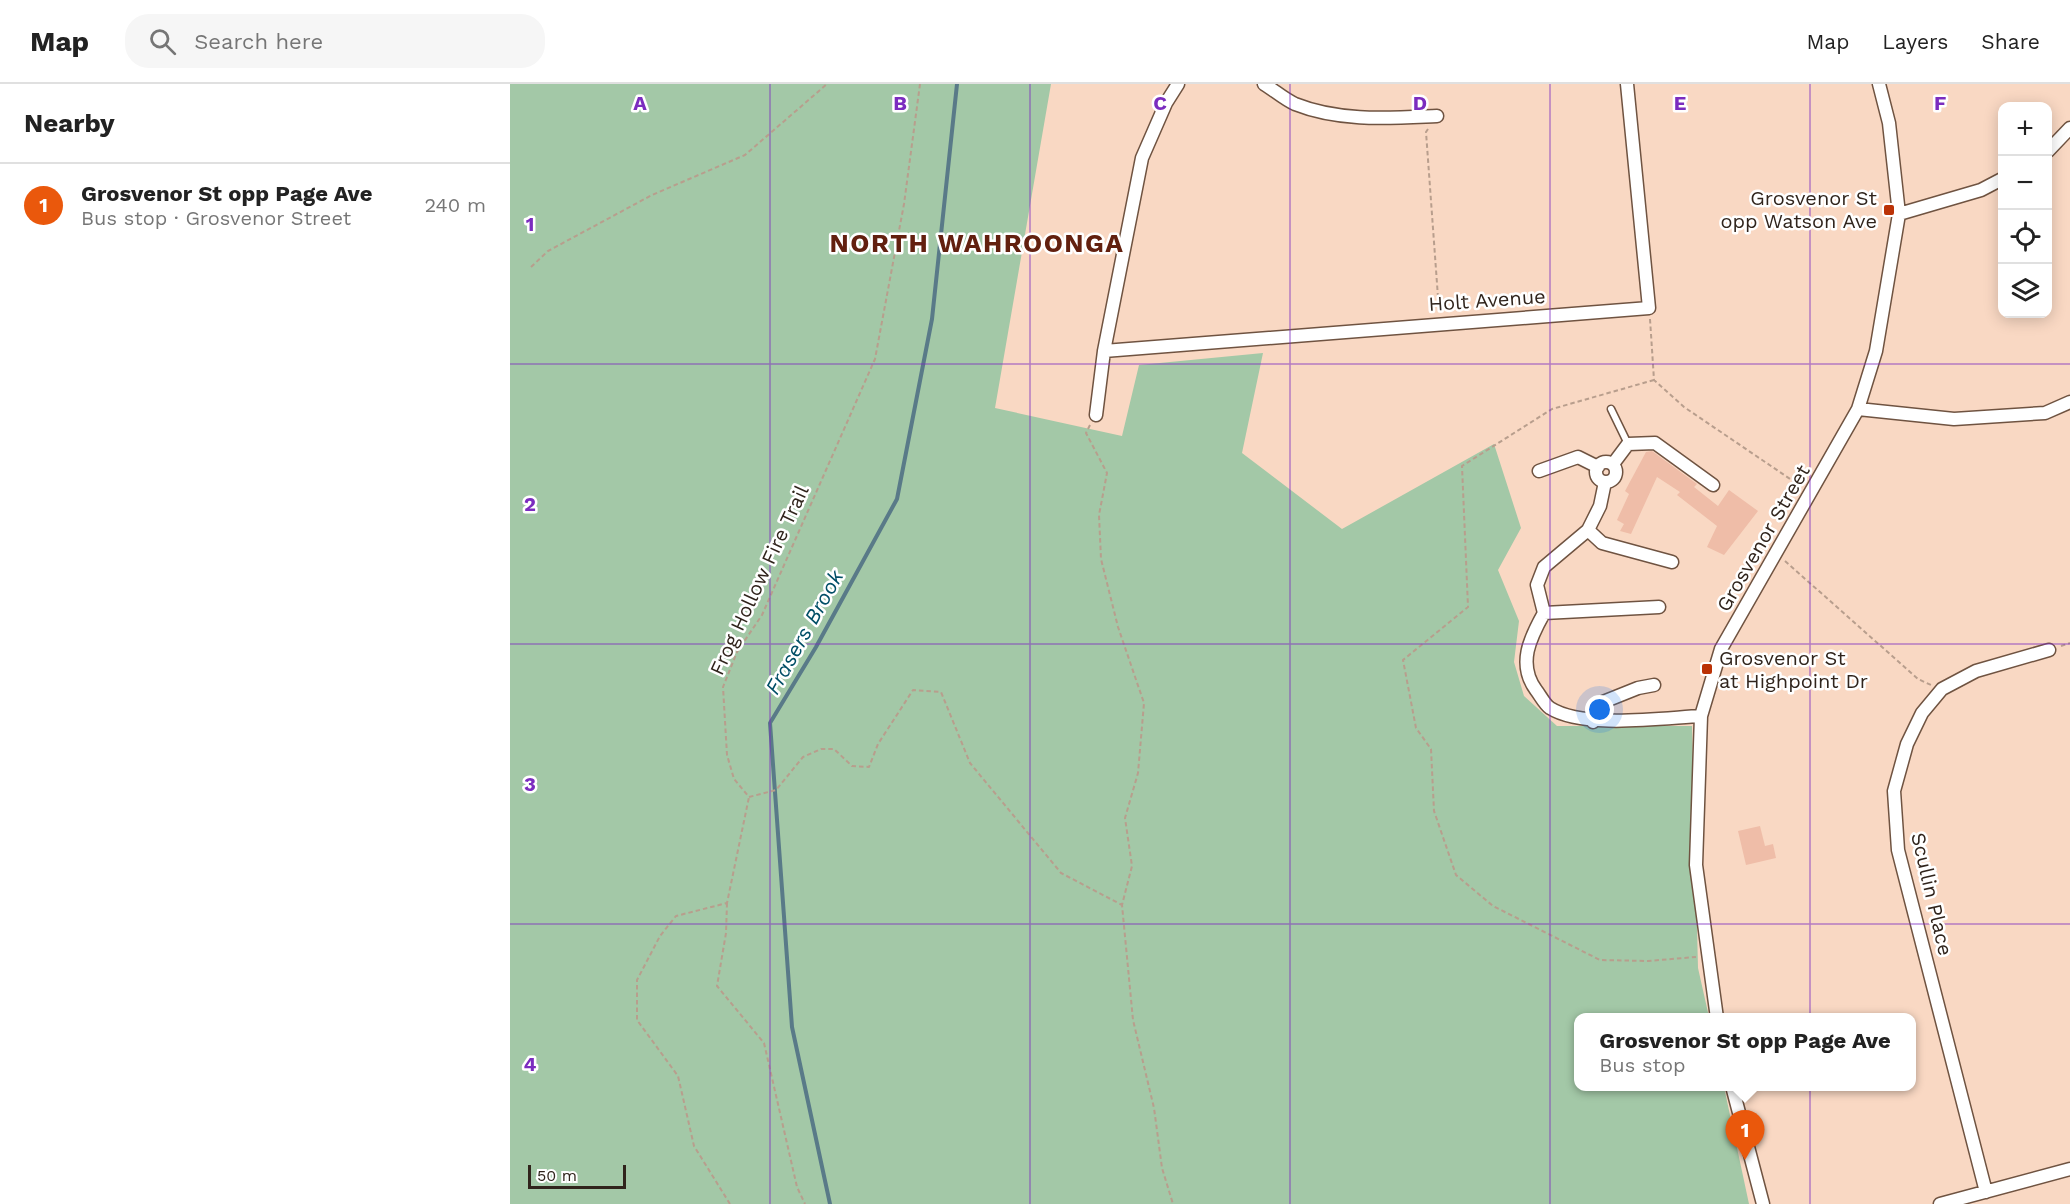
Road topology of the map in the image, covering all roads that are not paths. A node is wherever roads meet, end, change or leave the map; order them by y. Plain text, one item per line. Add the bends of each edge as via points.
1 (1178, 84) edge
2 (1264, 84) edge
3 (1627, 84) edge
4 (1879, 84) edge
5 (1437, 116) dead end
6 (2070, 128) edge
7 (2052, 146) edge
8 (1998, 181) edge
9 (1899, 214) junction
10 (1104, 351) junction
11 (2070, 402) edge
12 (1858, 409) junction
13 (1611, 410) dead end
14 (1096, 415) road end
15 (1628, 444) junction
16 (1612, 464) junction
17 (1598, 467) junction
18 (1539, 471) dead end
19 (1605, 482) junction
20 (1713, 485) dead end
21 (1588, 530) junction
22 (1672, 562) dead end
23 (1659, 608) dead end
24 (1544, 613) junction
25 (2049, 650) dead end
26 (1654, 685) dead end
27 (1701, 716) junction
28 (1593, 722) junction
29 (1716, 1013) edge
30 (1733, 1091) edge
31 (2070, 1169) edge
32 (1986, 1192) junction
33 (1763, 1204) edge
34 (1940, 1204) edge

1 - 10 street via 1142,158
2 - 5 street via 1294,104 1335,116
3 - 10 street, Holt Avenue via 1649,308
4 - 9 street, Grosvenor Street via 1889,123
6 - 7 street
8 - 9 street via 1981,190
9 - 12 street, Grosvenor Street via 1876,351
10 - 14 street
11 - 12 street via 2045,413 1954,419
12 - 27 street, Grosvenor Street via 1721,649
13 - 15 lane
15 - 16 street
15 - 20 street via 1655,443
16 - 17 street via 1606,462
16 - 19 street via 1615,477
17 - 18 street via 1578,457
17 - 19 street via 1598,476
19 - 21 street via 1600,506
21 - 22 street via 1602,543
21 - 24 street via 1544,567 1537,585
23 - 24 street
24 - 28 street via 1531,637 1526,661 1528,680 1549,708
25 - 32 street, Scullin Place via 1976,671 1942,689 1922,713 1907,744 1894,791 1898,850
26 - 28 street via 1603,702
27 - 28 street
27 - 29 street, Grosvenor Street via 1696,866
30 - 33 street
31 - 32 street
32 - 34 street

